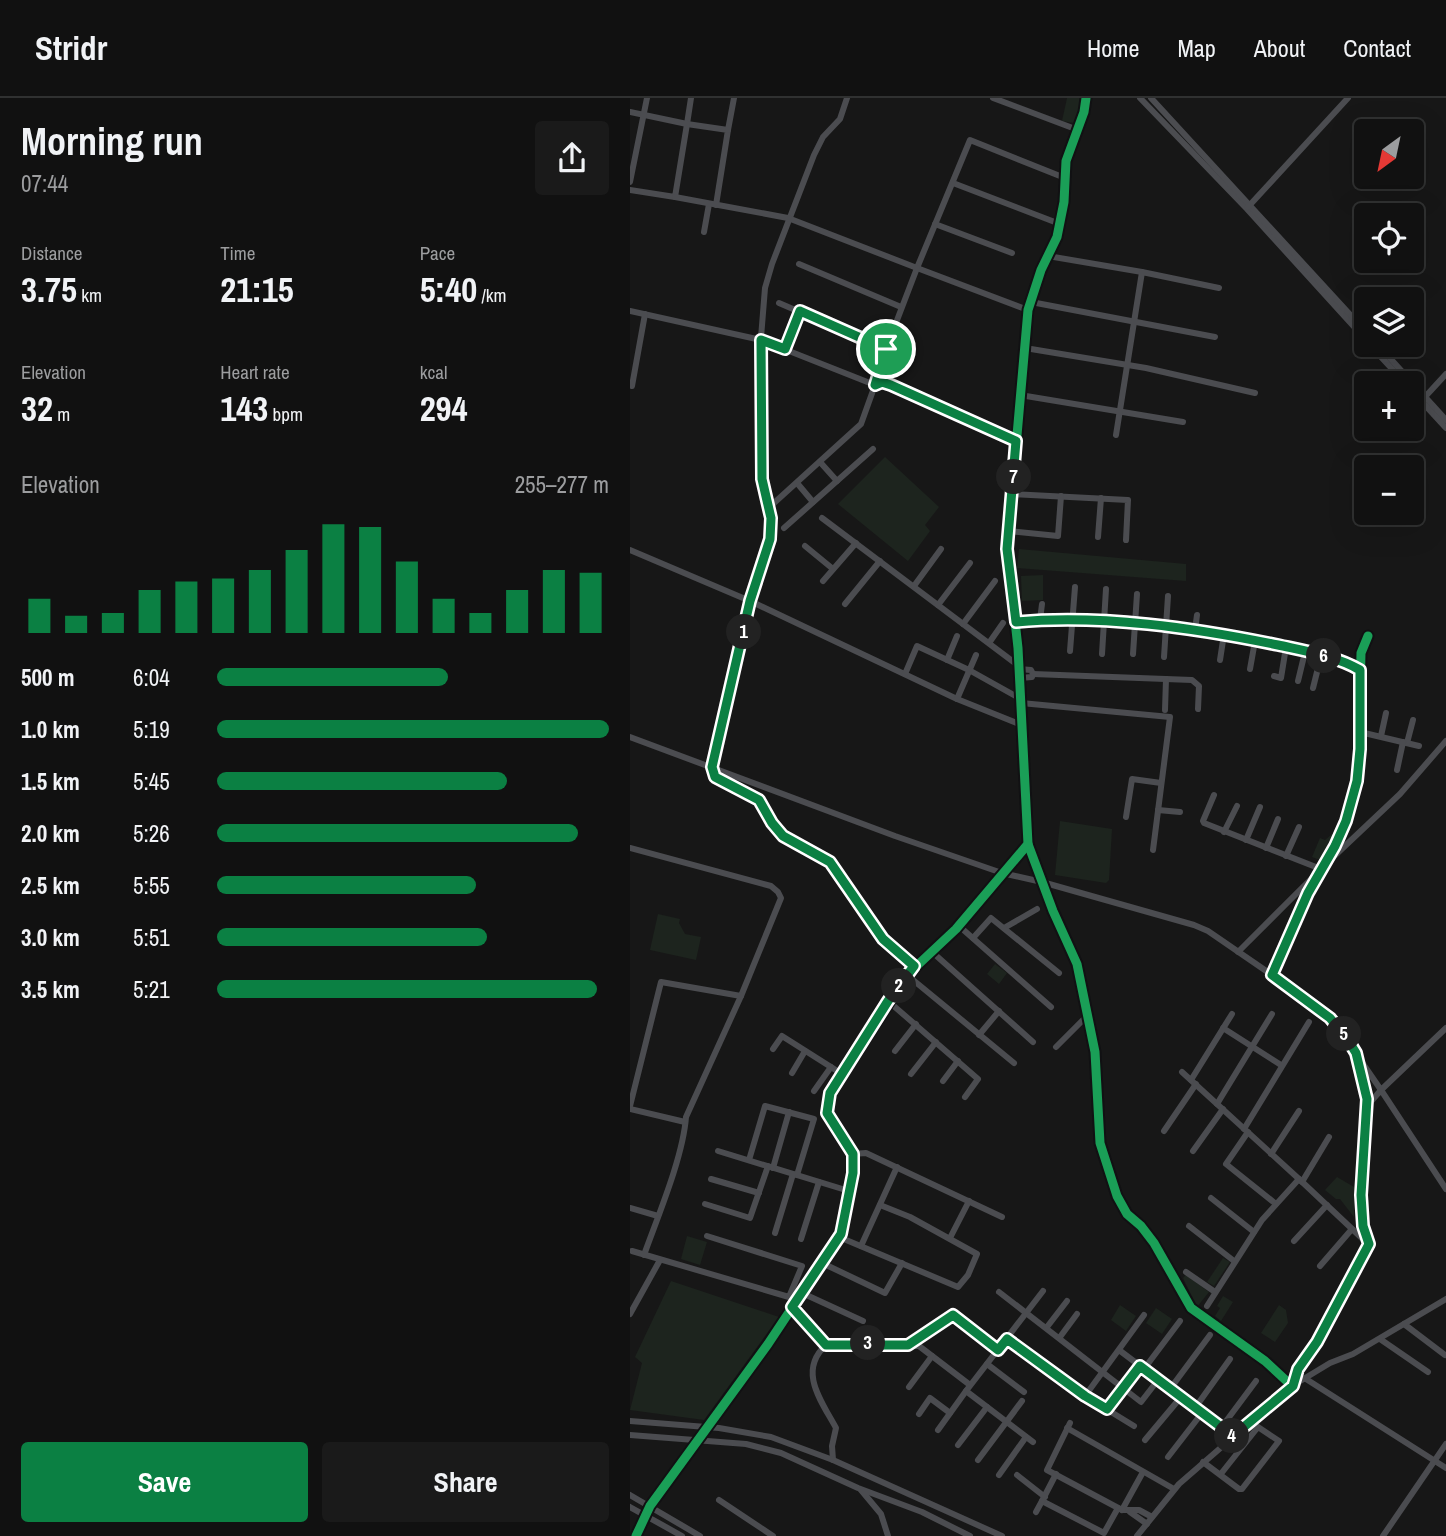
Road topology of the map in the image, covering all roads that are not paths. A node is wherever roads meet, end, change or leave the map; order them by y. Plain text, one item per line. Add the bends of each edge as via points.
1 (647, 98) edge
2 (691, 98) edge
3 (734, 98) edge
4 (847, 98) edge
5 (993, 98) edge
6 (1020, 98) edge
7 (1086, 98) edge
8 (1140, 98) edge
9 (1151, 98) edge
10 (1348, 98) edge
11 (1018, 107) junction
12 (630, 112) edge
13 (645, 115) junction
14 (687, 124) junction
15 (729, 130) junction
16 (1078, 130) junction
17 (1065, 178) junction
18 (630, 182) edge
19 (953, 183) junction
20 (630, 190) edge
21 (675, 197) junction
22 (712, 204) junction
23 (1249, 207) junction
24 (788, 218) junction
25 (935, 224) junction
26 (1060, 224) junction
27 (704, 232) dead end
28 (1012, 253) dead end
29 (1048, 256) junction
30 (799, 264) dead end
31 (917, 268) junction
32 (1142, 272) junction
33 (1219, 288) dead end
34 (1031, 302) junction
35 (779, 303) dead end
36 (901, 307) junction
37 (1028, 310) junction
38 (630, 311) edge
39 (800, 311) junction
40 (645, 314) junction
41 (1354, 319) edge
42 (1134, 320) junction
43 (1354, 327) edge
44 (1215, 337) dead end
45 (761, 340) junction
46 (1025, 348) junction
47 (785, 349) junction
48 (886, 349) junction
49 (1381, 357) edge
50 (1388, 357) edge
51 (1127, 365) junction
52 (1394, 371) edge
53 (1400, 371) edge
54 (1446, 374) edge
55 (875, 385) junction
56 (632, 386) edge
57 (1255, 393) dead end
58 (1020, 395) junction
59 (1424, 398) edge
60 (1424, 400) edge
61 (1424, 400) edge
62 (1119, 412) junction
63 (1446, 420) edge
64 (1183, 422) dead end
65 (1446, 428) edge
66 (1116, 435) dead end
67 (1016, 441) junction
68 (873, 449) dead end
69 (820, 461) junction
70 (837, 481) junction
71 (797, 483) junction
72 (1012, 494) junction
73 (1061, 496) junction
74 (1101, 498) junction
75 (813, 502) junction
76 (775, 503) dead end
77 (822, 518) dead end
78 (784, 528) dead end
79 (1009, 531) junction
80 (1098, 537) dead end
81 (1126, 540) dead end
82 (856, 543) junction
83 (805, 546) dead end
84 (942, 549) dead end
85 (630, 550) edge
86 (880, 561) junction
87 (970, 562) dead end
88 (833, 569) junction
89 (822, 581) dead end
90 (995, 581) dead end
91 (914, 586) junction
92 (1075, 587) dead end
93 (1106, 589) dead end
94 (1136, 594) dead end
95 (1168, 596) dead end
96 (750, 601) junction
97 (845, 604) dead end
98 (1042, 604) dead end
99 (939, 605) junction
100 (1197, 615) dead end
101 (1040, 620) junction
102 (1073, 620) junction
103 (1016, 622) junction
104 (1104, 622) junction
105 (1003, 623) dead end
106 (963, 624) junction
107 (1135, 624) junction
108 (1166, 627) junction
109 (1195, 630) junction
110 (1224, 634) junction
111 (957, 636) dead end
112 (1368, 636) dead end
113 (1255, 641) junction
114 (989, 643) junction
115 (1286, 647) junction
116 (1070, 651) dead end
117 (1305, 652) junction
118 (1102, 654) dead end
119 (1133, 654) dead end
120 (976, 655) dead end
121 (1321, 656) junction
122 (1164, 657) dead end
123 (947, 660) junction
124 (1220, 660) dead end
125 (1019, 668) junction
126 (1250, 669) dead end
127 (970, 670) junction
128 (1360, 670) junction
129 (905, 674) junction
130 (1033, 674) junction
131 (1274, 676) dead end
132 (1020, 678) junction
133 (1167, 679) junction
134 (1298, 681) dead end
135 (1313, 688) dead end
136 (957, 699) junction
137 (1021, 701) junction
138 (1198, 709) dead end
139 (1165, 710) dead end
140 (1386, 713) dead end
141 (1413, 720) dead end
142 (1024, 726) junction
143 (1360, 732) junction
144 (1381, 736) junction
145 (630, 737) edge
146 (1446, 741) edge
147 (1405, 743) junction
148 (1419, 746) dead end
149 (712, 767) junction
150 (1396, 770) dead end
151 (1161, 783) junction
152 (1214, 795) dead end
153 (1237, 806) dead end
154 (1260, 807) dead end
155 (1158, 810) junction
156 (1180, 812) dead end
157 (1126, 817) dead end
158 (1278, 819) dead end
159 (1299, 827) dead end
160 (1224, 831) junction
161 (1246, 840) junction
162 (1028, 844) junction
163 (630, 848) edge
164 (1266, 848) junction
165 (1153, 850) dead end
166 (1286, 856) junction
167 (1321, 869) junction
168 (1002, 873) junction
169 (1042, 882) junction
170 (1037, 909) dead end
171 (959, 926) junction
172 (1003, 928) junction
173 (973, 938) junction
174 (931, 951) junction
175 (1238, 952) junction
176 (914, 966) junction
177 (1059, 973) dead end
178 (906, 975) junction
179 (1272, 975) junction
180 (741, 996) junction
181 (888, 1001) junction
182 (1051, 1007) dead end
183 (999, 1012) junction
184 (1232, 1014) dead end
185 (1272, 1014) dead end
186 (1088, 1015) junction
187 (1308, 1022) dead end
188 (916, 1024) junction
189 (1223, 1028) junction
190 (1446, 1028) edge
191 (979, 1035) junction
192 (936, 1042) junction
193 (1033, 1042) dead end
194 (1056, 1047) dead end
195 (1252, 1047) junction
196 (773, 1049) dead end
197 (805, 1051) junction
198 (895, 1051) dead end
199 (1356, 1053) junction
200 (958, 1061) junction
201 (1014, 1063) dead end
202 (1281, 1065) junction
203 (831, 1067) junction
204 (1182, 1072) dead end
205 (792, 1073) dead end
206 (842, 1074) junction
207 (911, 1074) dead end
208 (943, 1081) dead end
209 (1193, 1082) junction
210 (1381, 1090) junction
211 (814, 1091) dead end
212 (965, 1097) dead end
213 (1367, 1106) junction
214 (630, 1107) edge
215 (1220, 1107) junction
216 (1299, 1111) dead end
217 (789, 1112) junction
218 (685, 1122) junction
219 (1246, 1130) junction
220 (1164, 1131) dead end
221 (1329, 1137) dead end
222 (718, 1151) dead end
223 (1193, 1151) dead end
224 (853, 1154) junction
225 (1272, 1154) junction
226 (748, 1160) junction
227 (771, 1167) junction
228 (897, 1167) junction
229 (795, 1175) junction
230 (711, 1179) dead end
231 (1300, 1181) junction
232 (819, 1182) junction
233 (1446, 1189) edge
234 (849, 1191) junction
235 (759, 1193) junction
236 (1211, 1198) dead end
237 (969, 1201) junction
238 (705, 1204) dead end
239 (1276, 1204) junction
240 (880, 1205) junction
241 (1327, 1205) junction
242 (630, 1208) edge
243 (658, 1216) junction
244 (1002, 1217) dead end
245 (1189, 1226) dead end
246 (1352, 1229) junction
247 (1254, 1232) junction
248 (775, 1233) dead end
249 (707, 1236) dead end
250 (839, 1237) junction
251 (950, 1238) junction
252 (801, 1239) dead end
253 (1294, 1241) dead end
254 (1369, 1244) junction
255 (862, 1247) junction
256 (631, 1252) edge
257 (644, 1255) junction
258 (660, 1260) junction
259 (1234, 1261) junction
260 (822, 1263) junction
261 (902, 1263) junction
262 (1320, 1266) dead end
263 (1186, 1272) dead end
264 (1043, 1291) dead end
265 (999, 1292) dead end
266 (1215, 1292) junction
267 (802, 1293) junction
268 (1446, 1299) edge
269 (1068, 1301) dead end
270 (1207, 1306) dead end
271 (792, 1307) junction
272 (1026, 1311) junction
273 (630, 1314) edge
274 (1077, 1314) dead end
275 (1144, 1315) dead end
276 (863, 1321) dead end
277 (1180, 1321) dead end
278 (1404, 1324) junction
279 (1047, 1327) junction
280 (1210, 1335) dead end
281 (1060, 1337) junction
282 (1007, 1339) junction
283 (1380, 1339) junction
284 (826, 1345) junction
285 (908, 1345) junction
286 (998, 1350) junction
287 (1119, 1350) junction
288 (1445, 1354) edge
289 (932, 1356) junction
290 (1230, 1359) dead end
291 (987, 1364) junction
292 (1142, 1367) junction
293 (1103, 1371) junction
294 (1428, 1372) dead end
295 (1306, 1379) junction
296 (1158, 1380) junction
297 (1256, 1381) dead end
298 (1293, 1386) junction
299 (909, 1387) dead end
300 (968, 1388) junction
301 (1123, 1388) junction
302 (1170, 1389) junction
303 (1024, 1392) dead end
304 (1085, 1396) junction
305 (1181, 1397) junction
306 (1022, 1401) dead end
307 (987, 1407) junction
308 (1195, 1408) junction
309 (1107, 1409) junction
310 (950, 1413) junction
311 (1202, 1413) junction
312 (919, 1414) dead end
313 (630, 1421) edge
314 (1006, 1422) junction
315 (1134, 1426) dead end
316 (707, 1427) junction
317 (1221, 1427) junction
318 (938, 1430) dead end
319 (630, 1435) edge
320 (1233, 1436) junction
321 (1026, 1437) junction
322 (698, 1440) junction
323 (1145, 1440) dead end
324 (1033, 1442) dead end
325 (1446, 1444) edge
326 (958, 1446) dead end
327 (1168, 1457) dead end
328 (833, 1460) junction
329 (978, 1460) dead end
330 (1434, 1461) junction
331 (1203, 1462) junction
332 (1446, 1468) edge
333 (1143, 1472) junction
334 (1056, 1474) junction
335 (999, 1475) dead end
336 (1017, 1475) dead end
337 (1220, 1475) junction
338 (858, 1488) junction
339 (1174, 1489) junction
340 (630, 1495) edge
341 (1043, 1499) junction
342 (719, 1500) dead end
343 (650, 1506) junction
344 (630, 1507) edge
345 (1120, 1509) junction
346 (1036, 1512) dead end
347 (1130, 1512) junction
348 (644, 1515) junction
349 (1152, 1517) junction
350 (1147, 1524) junction
351 (686, 1534) edge
352 (1107, 1534) edge
353 (636, 1536) edge
354 (699, 1536) edge
355 (773, 1536) edge
356 (888, 1536) edge
357 (970, 1536) edge
358 (1002, 1536) edge
359 (1137, 1536) edge
360 (1382, 1536) edge

1 - 13 street
2 - 14 street
3 - 15 street
4 - 24 street via 840,119 819,143
5 - 11 street
6 - 11 street
7 - 16 street
8 - 23 street
9 - 23 street
10 - 23 street
11 - 16 street
12 - 13 street
13 - 14 street
13 - 18 street
14 - 15 street
14 - 21 street
15 - 22 street
16 - 17 street
17 - 19 street via 970,140
17 - 26 street
19 - 25 street
19 - 26 street
20 - 21 street
21 - 22 street
22 - 24 street
22 - 27 street
23 - 41 street
23 - 43 street
24 - 31 street
24 - 45 street via 765,288
25 - 28 street
25 - 31 street
26 - 29 street
29 - 32 street
29 - 34 street
30 - 36 street
31 - 36 street
31 - 37 street
32 - 33 street
32 - 42 street
34 - 37 street
34 - 42 street
35 - 39 street
36 - 48 street
37 - 46 street
38 - 40 street
39 - 47 street
39 - 48 street
40 - 45 street
40 - 56 street
42 - 44 street
42 - 51 street
45 - 47 street
45 - 96 street via 762,479 771,529
46 - 51 street
46 - 58 street
47 - 55 street
48 - 55 street
49 - 52 street
50 - 53 street
51 - 57 street
51 - 62 street
54 - 59 street
55 - 67 street via 891,385
55 - 69 street via 861,424
58 - 62 street
58 - 67 street
60 - 63 street
61 - 65 street
62 - 64 street
62 - 66 street
67 - 72 street
68 - 70 street
69 - 70 street
69 - 71 street
70 - 75 street
71 - 75 street
71 - 76 street
72 - 73 street
72 - 79 street
73 - 74 street
73 - 79 street via 1058,536
74 - 80 street
74 - 81 street via 1128,499
75 - 78 street
77 - 82 street
79 - 103 street
82 - 86 street
82 - 88 street
83 - 88 street
84 - 91 street
85 - 96 street
86 - 91 street
86 - 97 street
87 - 99 street
88 - 89 street
90 - 106 street
91 - 99 street
92 - 102 street
93 - 104 street
94 - 107 street
95 - 108 street
96 - 129 street
96 - 149 street
98 - 101 street
99 - 106 street
100 - 109 street
101 - 102 street
101 - 103 street
102 - 104 street
102 - 116 street
103 - 125 street
104 - 107 street
104 - 118 street
105 - 114 street
106 - 114 street
107 - 108 street
107 - 119 street
108 - 109 street
108 - 122 street
109 - 110 street
110 - 113 street
110 - 124 street
111 - 123 street
112 - 128 street
113 - 115 street
113 - 126 street
114 - 125 street
115 - 117 street
115 - 131 street via 1281,678
117 - 121 street
117 - 134 street
120 - 127 street
121 - 128 street
121 - 135 street
123 - 127 street
123 - 129 street via 917,646
125 - 130 street
125 - 132 street
127 - 136 street
127 - 137 street
128 - 143 street
129 - 136 street
130 - 132 street
130 - 133 street
132 - 137 street
133 - 138 street via 1196,682
133 - 139 street
136 - 142 street
137 - 142 street
137 - 151 street via 1170,718
140 - 144 street
141 - 147 street
142 - 162 street
143 - 144 street
143 - 167 street via 1357,781 1346,821
144 - 147 street
145 - 149 street
146 - 167 street via 1400,794
147 - 148 street
147 - 150 street
149 - 168 street
149 - 176 street via 715,777 759,800 783,836 830,862 883,939
151 - 155 street
151 - 157 street via 1132,779
152 - 160 street via 1203,821
153 - 160 street
154 - 161 street
155 - 156 street
155 - 165 street
158 - 164 street
159 - 166 street
160 - 161 street
161 - 164 street
162 - 168 street
162 - 169 street
163 - 180 street via 771,886 778,892 781,898
164 - 166 street
166 - 167 street
167 - 175 street
167 - 179 street
168 - 169 street
168 - 171 street
169 - 175 street via 1194,925
169 - 186 street via 1077,964
170 - 172 street
171 - 173 street
171 - 174 street
172 - 173 street via 991,918
172 - 177 street
173 - 182 street
174 - 176 street
174 - 183 street
175 - 179 street
176 - 178 street
178 - 181 street
178 - 191 street
179 - 199 street via 1330,1018
180 - 214 street via 661,982
180 - 218 street
181 - 188 street
181 - 206 street
183 - 191 street
183 - 193 street
184 - 189 street
185 - 195 street
186 - 194 street
186 - 298 street via 1095,1052 1100,1143 1122,1205 1154,1243 1191,1308
187 - 202 street
188 - 192 street
188 - 198 street
189 - 195 street
189 - 209 street
190 - 210 street
191 - 201 street
192 - 200 street
192 - 207 street
195 - 202 street
195 - 215 street
196 - 197 street via 782,1036
197 - 203 street
197 - 205 street
199 - 210 street
199 - 213 street
200 - 208 street
200 - 212 street via 978,1079
202 - 219 street
203 - 206 street
203 - 211 street
204 - 209 street
206 - 224 street via 830,1093 827,1113
209 - 215 street
209 - 220 street
210 - 213 street
210 - 233 street
213 - 254 street via 1361,1195
214 - 218 street
215 - 219 street
215 - 223 street
216 - 225 street
217 - 226 street via 765,1106
217 - 227 street
217 - 229 street via 814,1119
218 - 243 street
219 - 225 street
219 - 239 street via 1226,1164
221 - 231 street
222 - 226 street
224 - 228 street via 866,1153
224 - 234 street
225 - 231 street
226 - 227 street
227 - 229 street
227 - 235 street
228 - 237 street
228 - 240 street
229 - 232 street
229 - 248 street
230 - 235 street
231 - 239 street
231 - 241 street
232 - 234 street
232 - 252 street
234 - 250 street
235 - 238 street via 750,1218
236 - 247 street
237 - 244 street
237 - 251 street
239 - 247 street
240 - 251 street
240 - 255 street
241 - 246 street
241 - 253 street
242 - 243 street
243 - 257 street
245 - 259 street
246 - 254 street
246 - 262 street
247 - 259 street
249 - 258 street via 803,1266 789,1297
250 - 255 street
250 - 260 street
251 - 261 street via 977,1254 958,1287
254 - 298 street via 1298,1369
255 - 261 street
256 - 257 street
257 - 258 street
258 - 273 street
259 - 266 street
260 - 261 street via 885,1293
260 - 267 street
263 - 266 street
264 - 272 street
265 - 272 street
266 - 270 street
267 - 271 street
267 - 276 street
268 - 278 street
269 - 279 street
271 - 284 street
271 - 316 street
272 - 279 street
272 - 282 street
274 - 281 street
275 - 287 street
277 - 292 street
278 - 283 street
278 - 288 street
279 - 281 street
280 - 302 street
281 - 293 street
282 - 286 street
282 - 304 street
283 - 294 street
283 - 295 street
284 - 285 street
284 - 328 street via 813,1365 812,1381 836,1428
285 - 286 street via 953,1315
285 - 289 street via 919,1346
286 - 291 street
287 - 292 street
287 - 293 street
289 - 299 street
289 - 300 street
290 - 308 street
291 - 300 street
291 - 303 street
292 - 296 street
292 - 301 street
293 - 301 street
293 - 304 street
295 - 298 street
295 - 330 street
296 - 301 street via 1142,1402
296 - 302 street
297 - 317 street
298 - 320 street
300 - 307 street
300 - 310 street
301 - 309 street
302 - 305 street
304 - 309 street
305 - 308 street
305 - 323 street
306 - 314 street
307 - 314 street
307 - 326 street
308 - 311 street
309 - 315 street
310 - 312 street via 929,1398
310 - 318 street
311 - 317 street
311 - 327 street
313 - 316 street
314 - 321 street
314 - 329 street
316 - 322 street
316 - 328 street via 771,1437
317 - 320 street
319 - 322 street
320 - 331 street
321 - 324 street
321 - 335 street
322 - 338 street via 781,1452
322 - 343 street
325 - 330 street
328 - 358 street
330 - 332 street
330 - 360 street
331 - 337 street
331 - 339 street
333 - 334 street via 1069,1426 1048,1470
333 - 339 street
333 - 345 street
334 - 341 street
334 - 345 street
336 - 341 street
337 - 337 street via 1242,1489 1279,1441 1258,1427
338 - 356 street via 880,1514
338 - 357 street
339 - 349 street
340 - 343 street
341 - 346 street
341 - 352 street
342 - 355 street
343 - 348 street
343 - 351 street
344 - 348 street
345 - 347 street
345 - 352 street
347 - 349 street via 1139,1510
347 - 350 street
348 - 351 street
348 - 353 street
349 - 350 street
350 - 359 street
351 - 354 street

